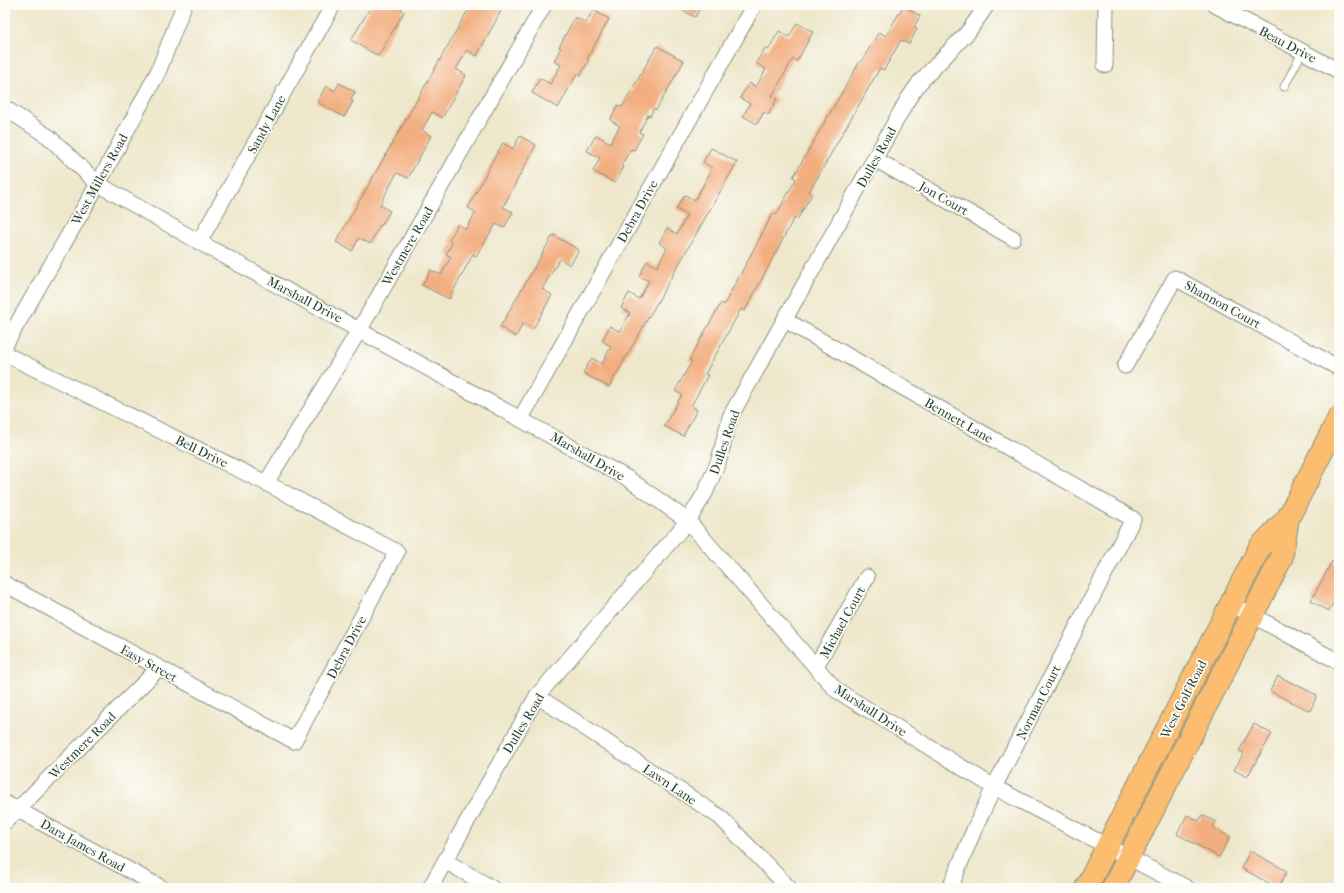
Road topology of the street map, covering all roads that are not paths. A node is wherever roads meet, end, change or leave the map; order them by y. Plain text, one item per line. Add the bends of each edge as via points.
1 (333, 5) edge
2 (544, 5) edge
3 (754, 5) edge
4 (987, 5) edge
5 (1106, 5) edge
6 (1215, 5) edge
7 (181, 6) edge
8 (1303, 51) junction
9 (1105, 65) dead end
10 (1339, 71) edge
11 (1284, 87) dead end
12 (5, 108) edge
13 (875, 158) junction
14 (98, 184) junction
15 (1013, 238) dead end
16 (199, 242) junction
17 (785, 320) junction
18 (360, 329) junction
19 (5, 345) edge
20 (5, 354) edge
21 (1125, 366) dead end
22 (1339, 368) edge
23 (521, 418) junction
24 (1339, 418) edge
25 (1334, 441) edge
26 (266, 483) junction
27 (1288, 518) junction
28 (1134, 519) joint
29 (688, 521) junction
30 (397, 552) joint
31 (867, 577) dead end
32 (5, 584) edge
33 (1231, 604) junction
34 (1252, 615) junction
35 (1339, 662) edge
36 (816, 666) junction
37 (159, 668) junction
38 (537, 696) junction
39 (294, 741) joint
40 (994, 787) junction
41 (11, 806) edge
42 (5, 822) edge
43 (1108, 845) junction
44 (1129, 856) junction
45 (445, 861) junction
46 (162, 888) edge
47 (430, 888) edge
48 (492, 888) edge
49 (789, 888) edge
50 (950, 888) edge
51 (1086, 888) edge
52 (1113, 888) edge
53 (1187, 888) edge

1 - 16 street, Sandy Lane
2 - 18 street, Westmere Road
3 - 23 street, Debra Drive
4 - 13 street, Dulles Road via 968,32 920,82
5 - 9 street
6 - 8 street, Beau Drive
7 - 14 street, West Millers Road via 158,72
8 - 10 street, Beau Drive
8 - 11 lane
12 - 14 street, Marshall Drive via 49,137
13 - 15 street, Jon Court
13 - 17 street, Dulles Road
14 - 16 street, Marshall Drive
14 - 19 street, West Millers Road
16 - 18 street, Marshall Drive
17 - 28 street, Bennett Lane
17 - 29 street, Dulles Road via 730,417 720,460 705,493
18 - 23 street, Marshall Drive
18 - 26 street, Westmere Road
20 - 26 street, Bell Drive
21 - 22 street, Shannon Court via 1175,278
23 - 29 street, Marshall Drive via 627,478
24 - 25 main road, West Golf Road
25 - 27 main road, West Golf Road
26 - 30 street, Bell Drive
27 - 33 main road, West Golf Road via 1260,547
27 - 34 main road, West Golf Road via 1280,559
28 - 40 street, Norman Court
29 - 36 street, Marshall Drive
29 - 38 street, Dulles Road
30 - 39 street, Debra Drive
31 - 36 street, Michael Court
32 - 37 street, Easy Street
33 - 34 street
33 - 43 main road, West Golf Road
34 - 35 street
34 - 44 main road, West Golf Road
36 - 40 street, Marshall Drive via 836,690
37 - 39 street, Easy Street
37 - 41 street, Westmere Road
38 - 45 street, Dulles Road
38 - 49 street, Lawn Lane via 720,817
40 - 43 street, Marshall Drive
40 - 50 street, Norman Court
41 - 42 street, Westmere Road
41 - 46 street, Dara James Road
43 - 44 street, Marshall Drive
43 - 51 main road, West Golf Road
44 - 52 main road, West Golf Road
44 - 53 street, Marshall Drive
45 - 47 street, Dulles Road
45 - 48 street

